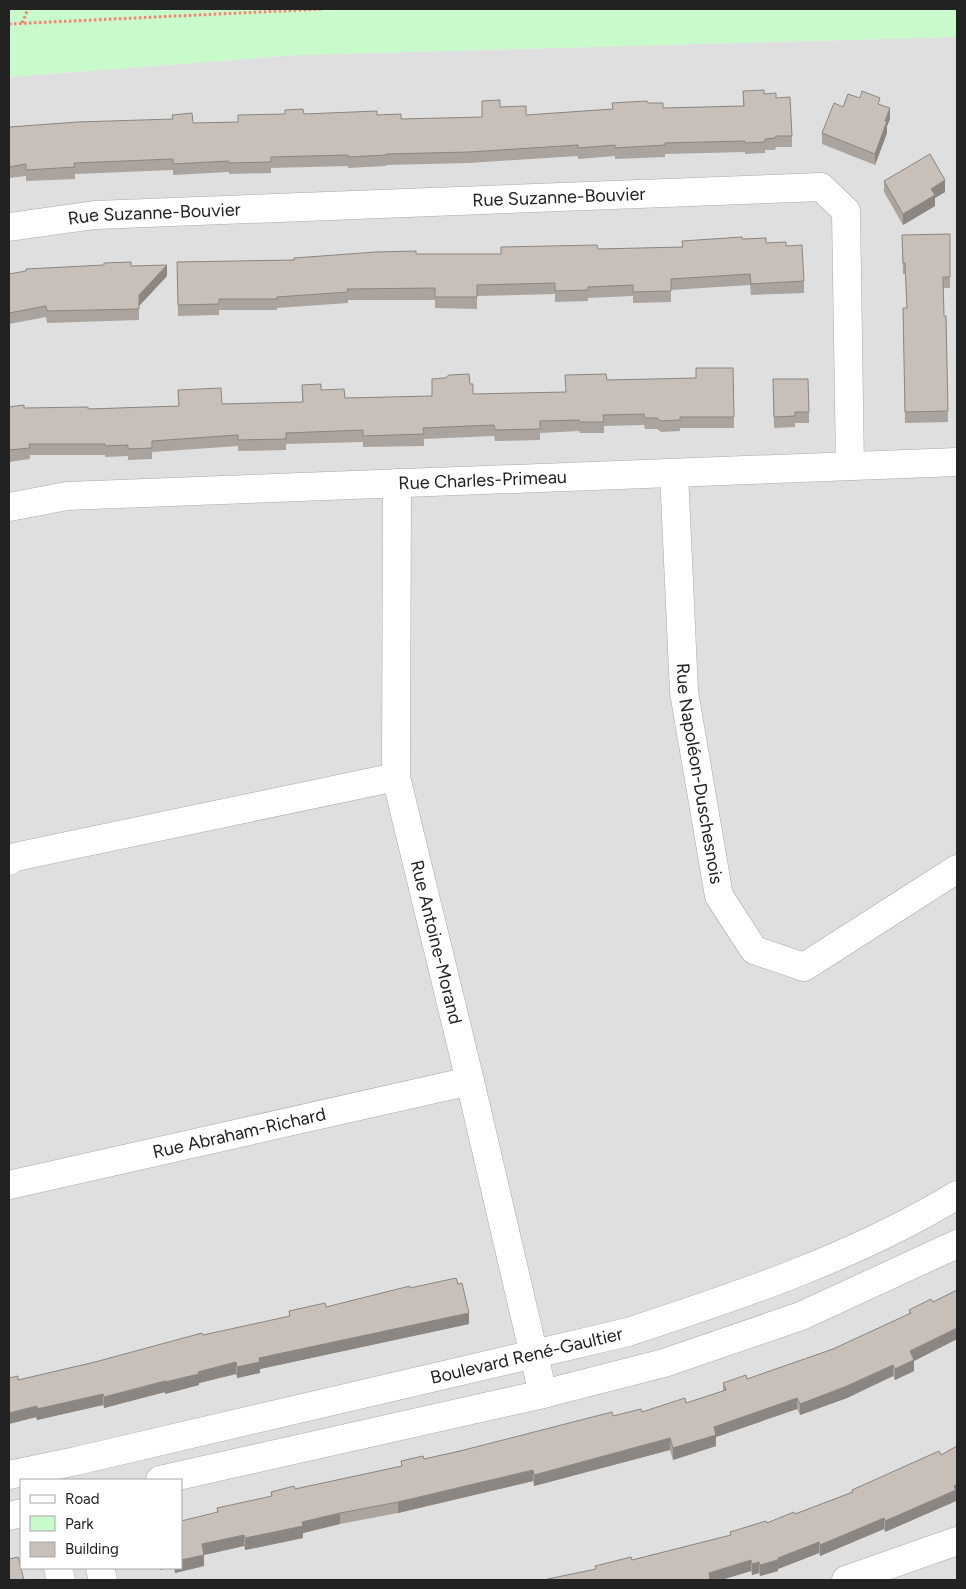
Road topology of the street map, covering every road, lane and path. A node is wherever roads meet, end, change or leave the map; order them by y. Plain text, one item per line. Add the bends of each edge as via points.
1 (28, 9) edge
2 (322, 9) edge
3 (22, 23) junction
4 (9, 24) edge
5 (9, 227) edge
6 (957, 462) edge
7 (850, 466) junction
8 (674, 472) junction
9 (397, 483) junction
10 (9, 506) edge
11 (396, 777) junction
12 (9, 861) edge
13 (957, 869) edge
14 (470, 1081) junction
15 (9, 1185) edge
16 (957, 1195) edge
17 (957, 1244) edge
18 (534, 1355) junction
19 (543, 1394) junction
20 (79, 1470) edge
21 (25, 1475) edge
22 (164, 1479) edge
23 (957, 1541) edge
24 (846, 1580) edge

1 - 3 path
2 - 3 path
3 - 4 path
5 - 7 street, Rue Suzanne-Bouvier via 95,215 822,187 846,211
6 - 7 street, Rue Charles-Primeau
7 - 8 street, Rue Charles-Primeau
8 - 9 street, Rue Charles-Primeau
8 - 13 street, Rue Napoléon-Duschesnois via 684,692 689,722 719,896 754,950 804,967
9 - 10 street, Rue Charles-Primeau via 67,496
9 - 11 street, Rue Antoine-Morand
11 - 12 street via 15,857
11 - 14 street, Rue Antoine-Morand
14 - 15 street, Rue Abraham-Richard
14 - 18 street, Rue Antoine-Morand
16 - 18 street, Boulevard René-Gaultier via 870,1241 797,1274 628,1332
17 - 19 street via 801,1316 664,1364
18 - 19 street, Rue Antoine-Morand
18 - 20 street, Boulevard René-Gaultier
19 - 22 street
20 - 21 street, Boulevard René-Gaultier
23 - 24 street

